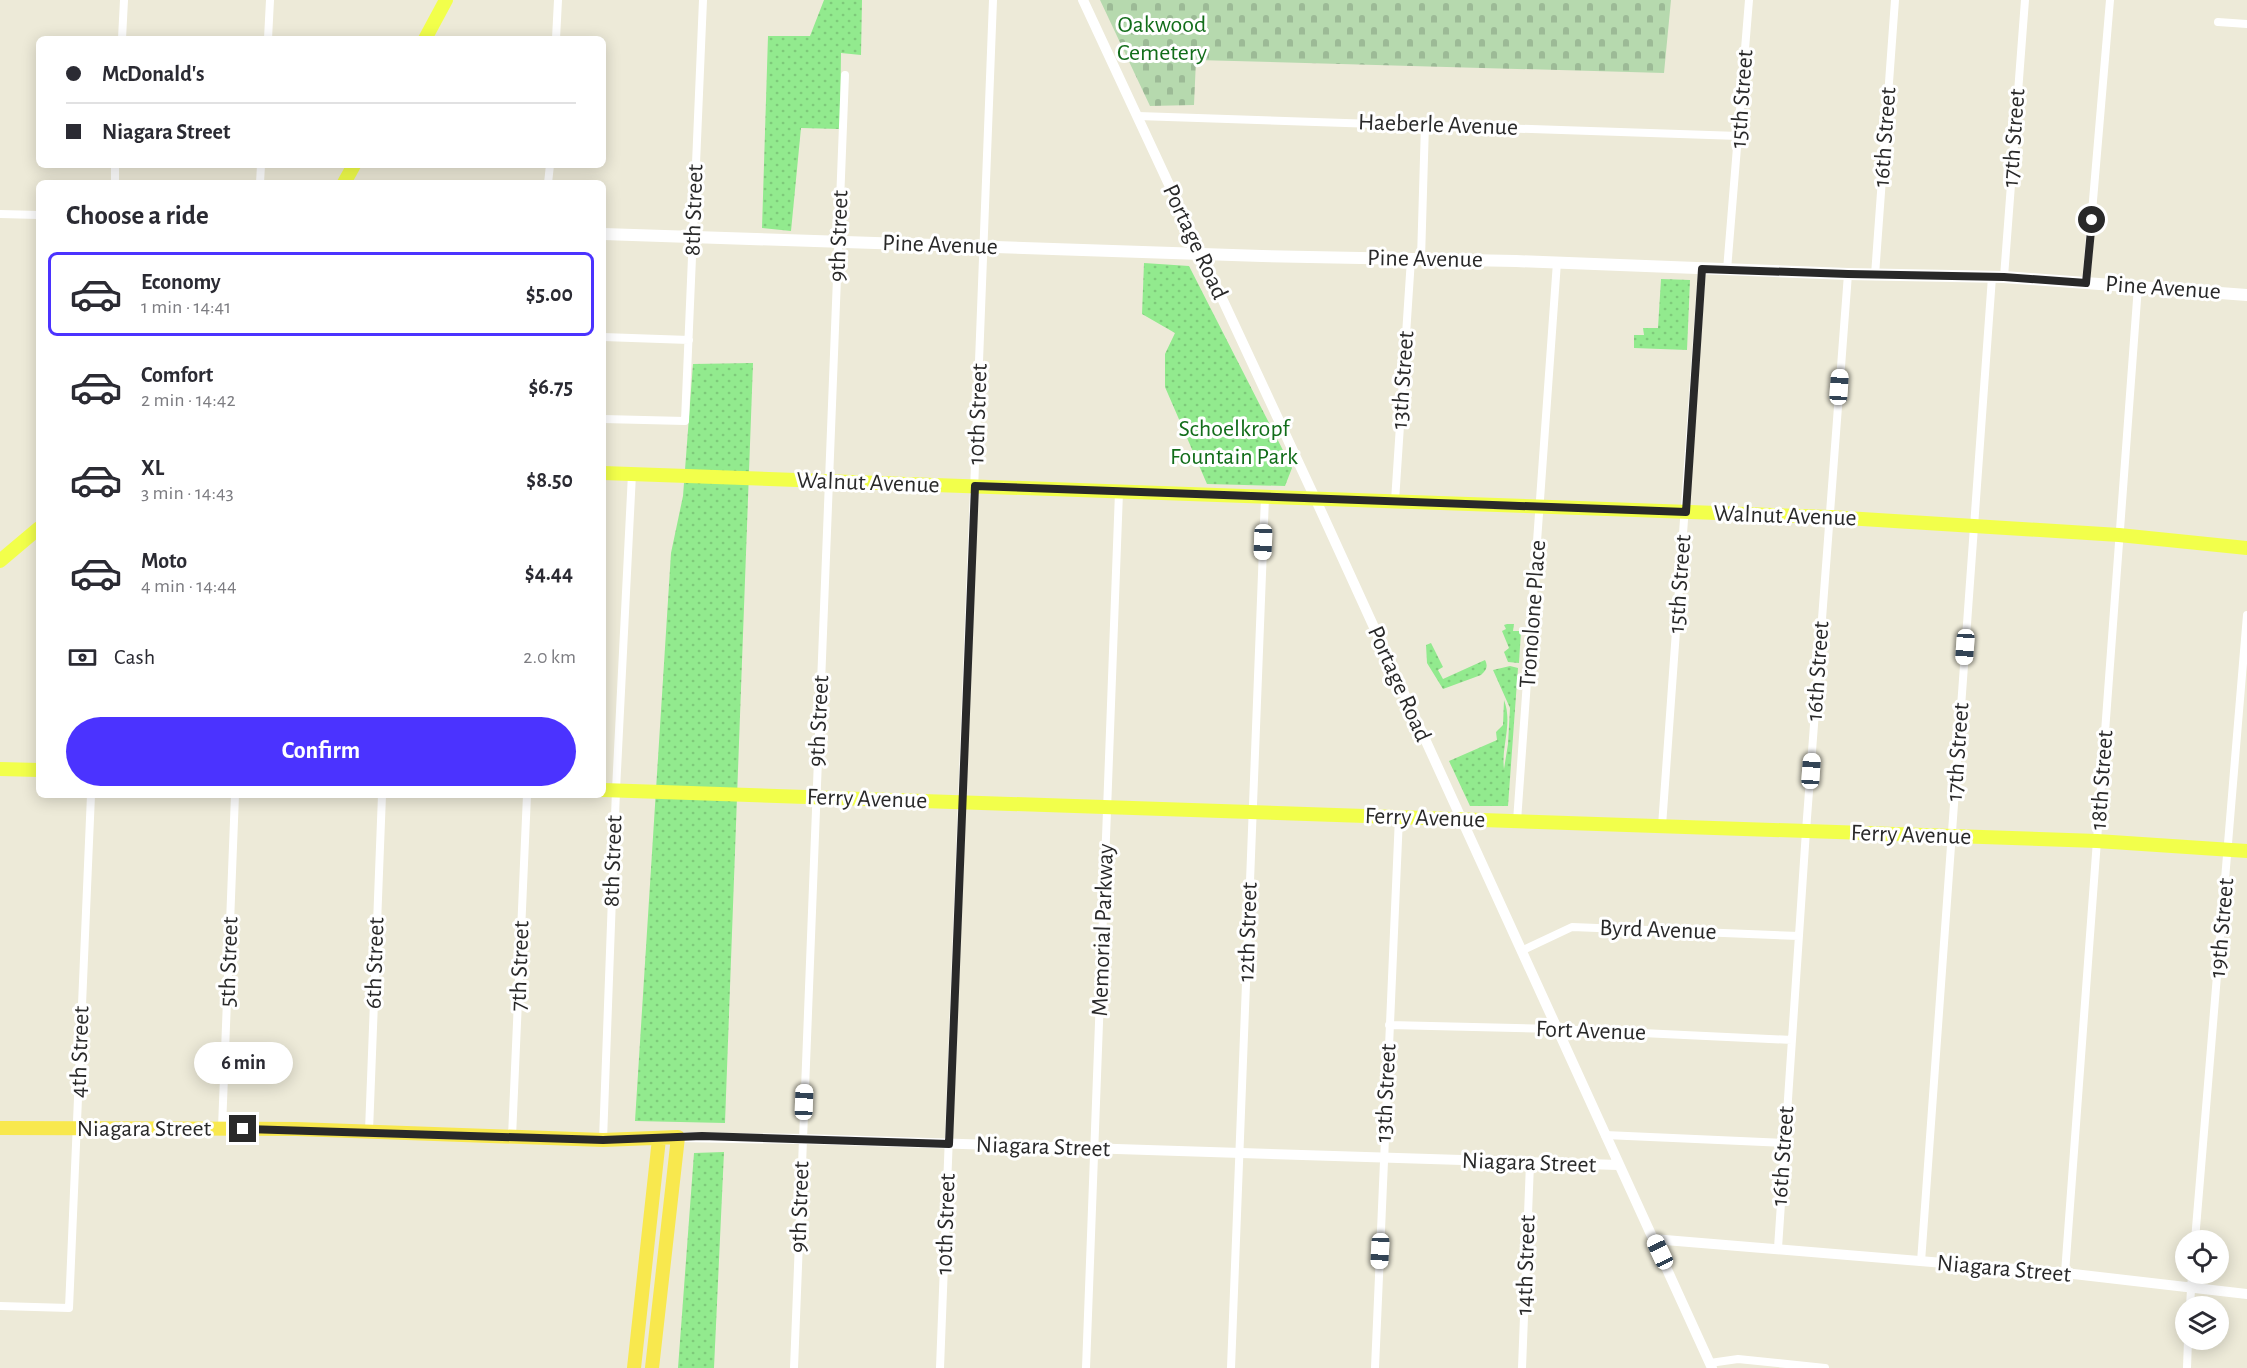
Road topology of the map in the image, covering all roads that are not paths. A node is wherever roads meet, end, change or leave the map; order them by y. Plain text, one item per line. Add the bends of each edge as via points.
1 (124, 0) edge
2 (270, 0) edge
3 (446, 0) edge
4 (558, 0) edge
5 (703, 0) edge
6 (993, 0) edge
7 (1083, 0) edge
8 (1749, 0) edge
9 (1896, 0) edge
10 (2025, 0) edge
11 (2110, 0) edge
12 (2218, 22) dead end
13 (2247, 24) edge
14 (122, 36) edge
15 (268, 36) edge
16 (427, 36) edge
17 (556, 36) edge
18 (845, 75) dead end
19 (1138, 116) junction
20 (1425, 124) junction
21 (1739, 136) junction
22 (0, 214) edge
23 (36, 215) edge
24 (606, 234) edge
25 (693, 238) junction
26 (839, 242) junction
27 (983, 247) junction
28 (1200, 254) junction
29 (1416, 259) junction
30 (1557, 262) junction
31 (1702, 269) junction
32 (1728, 270) junction
33 (1848, 274) junction
34 (1875, 275) junction
35 (1998, 277) junction
36 (2086, 283) junction
37 (2138, 286) junction
38 (2247, 295) edge
39 (606, 337) edge
40 (689, 340) junction
41 (606, 418) edge
42 (606, 473) edge
43 (632, 474) junction
44 (830, 481) junction
45 (975, 486) junction
46 (1119, 492) junction
47 (1265, 497) junction
48 (1315, 498) junction
49 (1395, 501) junction
50 (1541, 506) junction
51 (1686, 512) junction
52 (1830, 517) junction
53 (1973, 525) junction
54 (36, 531) edge
55 (2119, 535) junction
56 (2247, 548) edge
57 (0, 561) edge
58 (2247, 615) edge
59 (0, 769) edge
60 (36, 771) edge
61 (609, 790) edge
62 (816, 797) junction
63 (91, 798) edge
64 (235, 798) edge
65 (382, 798) edge
66 (526, 798) edge
67 (963, 802) junction
68 (1107, 807) junction
69 (1253, 812) junction
70 (1399, 817) junction
71 (1461, 819) junction
72 (1517, 821) junction
73 (1662, 826) junction
74 (1806, 831) junction
75 (1952, 836) junction
76 (2097, 841) junction
77 (2229, 849) junction
78 (2247, 850) edge
79 (1799, 936) junction
80 (1521, 951) junction
81 (1389, 1025) junction
82 (1557, 1029) junction
83 (1792, 1040) junction
84 (0, 1128) edge
85 (222, 1128) junction
86 (77, 1130) junction
87 (369, 1131) junction
88 (1605, 1135) junction
89 (512, 1137) junction
90 (678, 1137) junction
91 (659, 1138) junction
92 (803, 1139) junction
93 (603, 1140) junction
94 (1784, 1143) junction
95 (949, 1144) junction
96 (1095, 1149) junction
97 (1239, 1153) junction
98 (1384, 1158) junction
99 (1530, 1163) junction
100 (1618, 1166) junction
101 (2196, 1230) edge
102 (1653, 1239) junction
103 (1778, 1248) junction
104 (1921, 1262) junction
105 (2065, 1273) junction
106 (2191, 1284) edge
107 (2191, 1288) junction
108 (2247, 1294) edge
109 (2191, 1296) edge
110 (0, 1306) edge
111 (2188, 1350) edge
112 (1711, 1366) edge
113 (634, 1368) edge
114 (652, 1368) edge
115 (794, 1368) edge
116 (940, 1368) edge
117 (1086, 1368) edge
118 (1231, 1368) edge
119 (1375, 1368) edge
120 (1522, 1368) edge
121 (1825, 1368) edge
122 (2187, 1368) edge

1 - 14 street
2 - 15 street
3 - 16 main road
4 - 17 street
5 - 25 street, 8th Street
6 - 27 street, 10th Street
7 - 19 street, Portage Road
8 - 21 street, 15th Street
9 - 34 street, 16th Street
10 - 35 street, 17th Street
11 - 36 street
12 - 13 street
18 - 26 street, 9th Street
19 - 20 street, Haeberle Avenue
19 - 28 street, Portage Road
20 - 21 street, Haeberle Avenue
20 - 29 street, 13th Street
21 - 32 street, 15th Street
22 - 23 street
24 - 25 main road, Pine Avenue
25 - 26 main road, Pine Avenue
25 - 40 street, 8th Street
26 - 27 main road, Pine Avenue
26 - 44 street, 9th Street
27 - 28 main road, Pine Avenue
27 - 45 street, 10th Street
28 - 29 main road, Pine Avenue
28 - 48 street, Portage Road
29 - 30 main road, Pine Avenue
29 - 49 street, 13th Street
30 - 31 main road, Pine Avenue
30 - 50 street, Tronolone Place
31 - 32 main road, Pine Avenue
31 - 51 street, 15th Street
32 - 33 main road, Pine Avenue
33 - 34 main road, Pine Avenue
33 - 52 street, 16th Street
34 - 35 main road, Pine Avenue
35 - 36 main road, Pine Avenue
35 - 53 street, 17th Street
36 - 37 main road, Pine Avenue
37 - 38 main road, Pine Avenue
37 - 55 street, 18th Street
39 - 40 street
40 - 41 street, 8th Street via 686,421
42 - 43 main road, Walnut Avenue
43 - 44 main road, Walnut Avenue
43 - 61 street, 8th Street
44 - 45 main road, Walnut Avenue
44 - 62 street, 9th Street
45 - 46 main road, Walnut Avenue
45 - 67 street, 10th Street
46 - 47 main road, Walnut Avenue
46 - 68 street, Memorial Parkway
47 - 48 main road, Walnut Avenue
47 - 69 street, 12th Street
48 - 49 main road, Walnut Avenue
48 - 71 street, Portage Road
49 - 50 main road, Walnut Avenue
50 - 51 main road, Walnut Avenue
50 - 72 street, Tronolone Place
51 - 52 main road, Walnut Avenue
51 - 73 street, 15th Street
52 - 53 main road, Walnut Avenue
52 - 74 street, 16th Street
53 - 55 main road, Walnut Avenue
53 - 75 street, 17th Street
54 - 57 main road
55 - 56 main road, Walnut Avenue
55 - 76 street, 18th Street
58 - 77 street, 19th Street
59 - 60 main road
61 - 62 main road, Ferry Avenue
61 - 93 street, 8th Street
62 - 67 main road, Ferry Avenue
62 - 92 street, 9th Street
63 - 86 street, 4th Street
64 - 85 street, 5th Street
65 - 87 street, 6th Street
66 - 89 street, 7th Street
67 - 68 main road, Ferry Avenue
67 - 95 street, 10th Street
68 - 69 main road, Ferry Avenue
68 - 96 street, Memorial Parkway
69 - 70 main road, Ferry Avenue
69 - 97 street, 12th Street
70 - 71 main road, Ferry Avenue
70 - 81 street, 13th Street
71 - 72 main road, Ferry Avenue
71 - 80 street, Portage Road
72 - 73 main road, Ferry Avenue
73 - 74 main road, Ferry Avenue
74 - 75 main road, Ferry Avenue
74 - 79 street, 16th Street
75 - 76 main road, Ferry Avenue
75 - 104 street, 17th Street
76 - 77 main road, Ferry Avenue
76 - 105 street, 18th Street
77 - 78 main road, Ferry Avenue
77 - 101 street, 19th Street
79 - 80 street, Byrd Avenue via 1572,927
79 - 83 street, 16th Street
80 - 82 street, Portage Road
81 - 82 street, Fort Avenue
81 - 98 street, 13th Street
82 - 83 street, Fort Avenue
82 - 88 street, Portage Road
83 - 94 street, 16th Street
84 - 86 highway, Niagara Street
85 - 86 highway, Niagara Street
85 - 87 highway, Niagara Street
86 - 110 street, 4th Street via 69,1308
87 - 89 highway, Niagara Street
88 - 94 street
88 - 100 street, Portage Road
89 - 93 highway, Niagara Street
90 - 91 highway, Niagara Street
90 - 92 street, Niagara Street
90 - 114 highway
91 - 93 highway, Niagara Street
91 - 113 highway
92 - 95 street, Niagara Street
92 - 115 street, 9th Street
94 - 103 street, 16th Street
95 - 96 street, Niagara Street
95 - 116 street, 10th Street
96 - 97 street, Niagara Street
96 - 117 street, Memorial Parkway
97 - 98 street, Niagara Street
97 - 118 street, 12th Street
98 - 99 street, Niagara Street
98 - 119 street, 13th Street
99 - 100 street, Niagara Street
99 - 120 street, 14th Street
100 - 102 street, Portage Road
102 - 103 street, Niagara Street
102 - 112 street, Portage Road
103 - 104 street, Niagara Street
104 - 105 street, Niagara Street
105 - 107 street, Niagara Street
106 - 107 street
107 - 108 street, Niagara Street
107 - 109 street
111 - 122 street
112 - 121 street via 1738,1359

